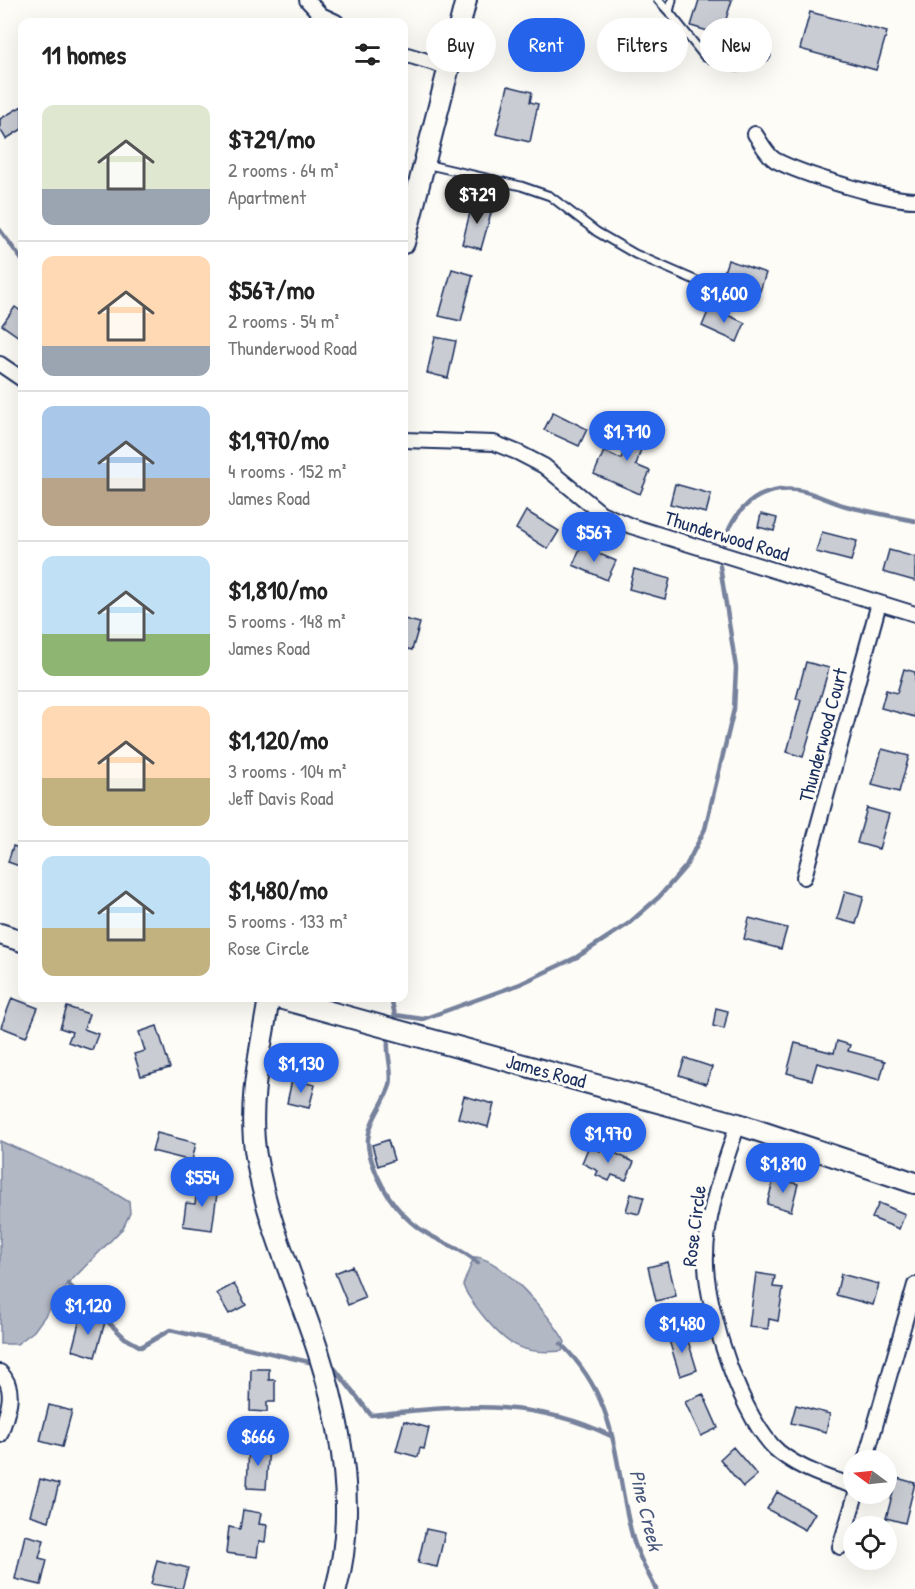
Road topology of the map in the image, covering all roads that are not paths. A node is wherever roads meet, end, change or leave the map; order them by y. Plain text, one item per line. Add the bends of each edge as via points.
1 (307, 0) edge
2 (466, 0) edge
3 (658, 0) edge
4 (672, 0) edge
5 (669, 12) junction
6 (327, 18) edge
7 (461, 18) edge
8 (700, 51) edge
9 (408, 55) edge
10 (426, 61) edge
11 (446, 72) edge
12 (755, 134) dead end
13 (423, 163) junction
14 (915, 200) edge
15 (408, 226) edge
16 (697, 281) dead end
17 (0, 364) edge
18 (18, 376) edge
19 (408, 440) edge
20 (879, 603) junction
21 (915, 614) edge
22 (804, 877) dead end
23 (0, 934) edge
24 (18, 940) edge
25 (268, 1002) edge
26 (294, 1002) edge
27 (738, 1124) junction
28 (915, 1182) edge
29 (915, 1285) edge
30 (0, 1372) edge
31 (0, 1435) edge
32 (868, 1450) edge
33 (843, 1482) edge
34 (853, 1504) edge
35 (840, 1547) dead end
36 (336, 1589) edge

1 - 6 street
2 - 7 street
3 - 5 lane
4 - 5 lane
5 - 8 lane
9 - 10 street
11 - 13 street
12 - 14 street via 773,159 845,185
13 - 15 street
13 - 16 lane via 550,196 597,232 635,254
17 - 18 street
19 - 20 street, Thunderwood Road via 494,443 544,466 600,513 631,526
20 - 21 street, Thunderwood Road
20 - 22 street, Thunderwood Court
23 - 24 street
25 - 36 street via 253,1099 255,1154 268,1212 318,1352 340,1437 345,1537
26 - 27 street, James Road
27 - 28 street, James Road
27 - 33 street, Rose Circle via 714,1194 706,1265 712,1313 749,1408 770,1441 779,1452 813,1472
29 - 32 street
30 - 31 street via 10,1388
34 - 35 street

